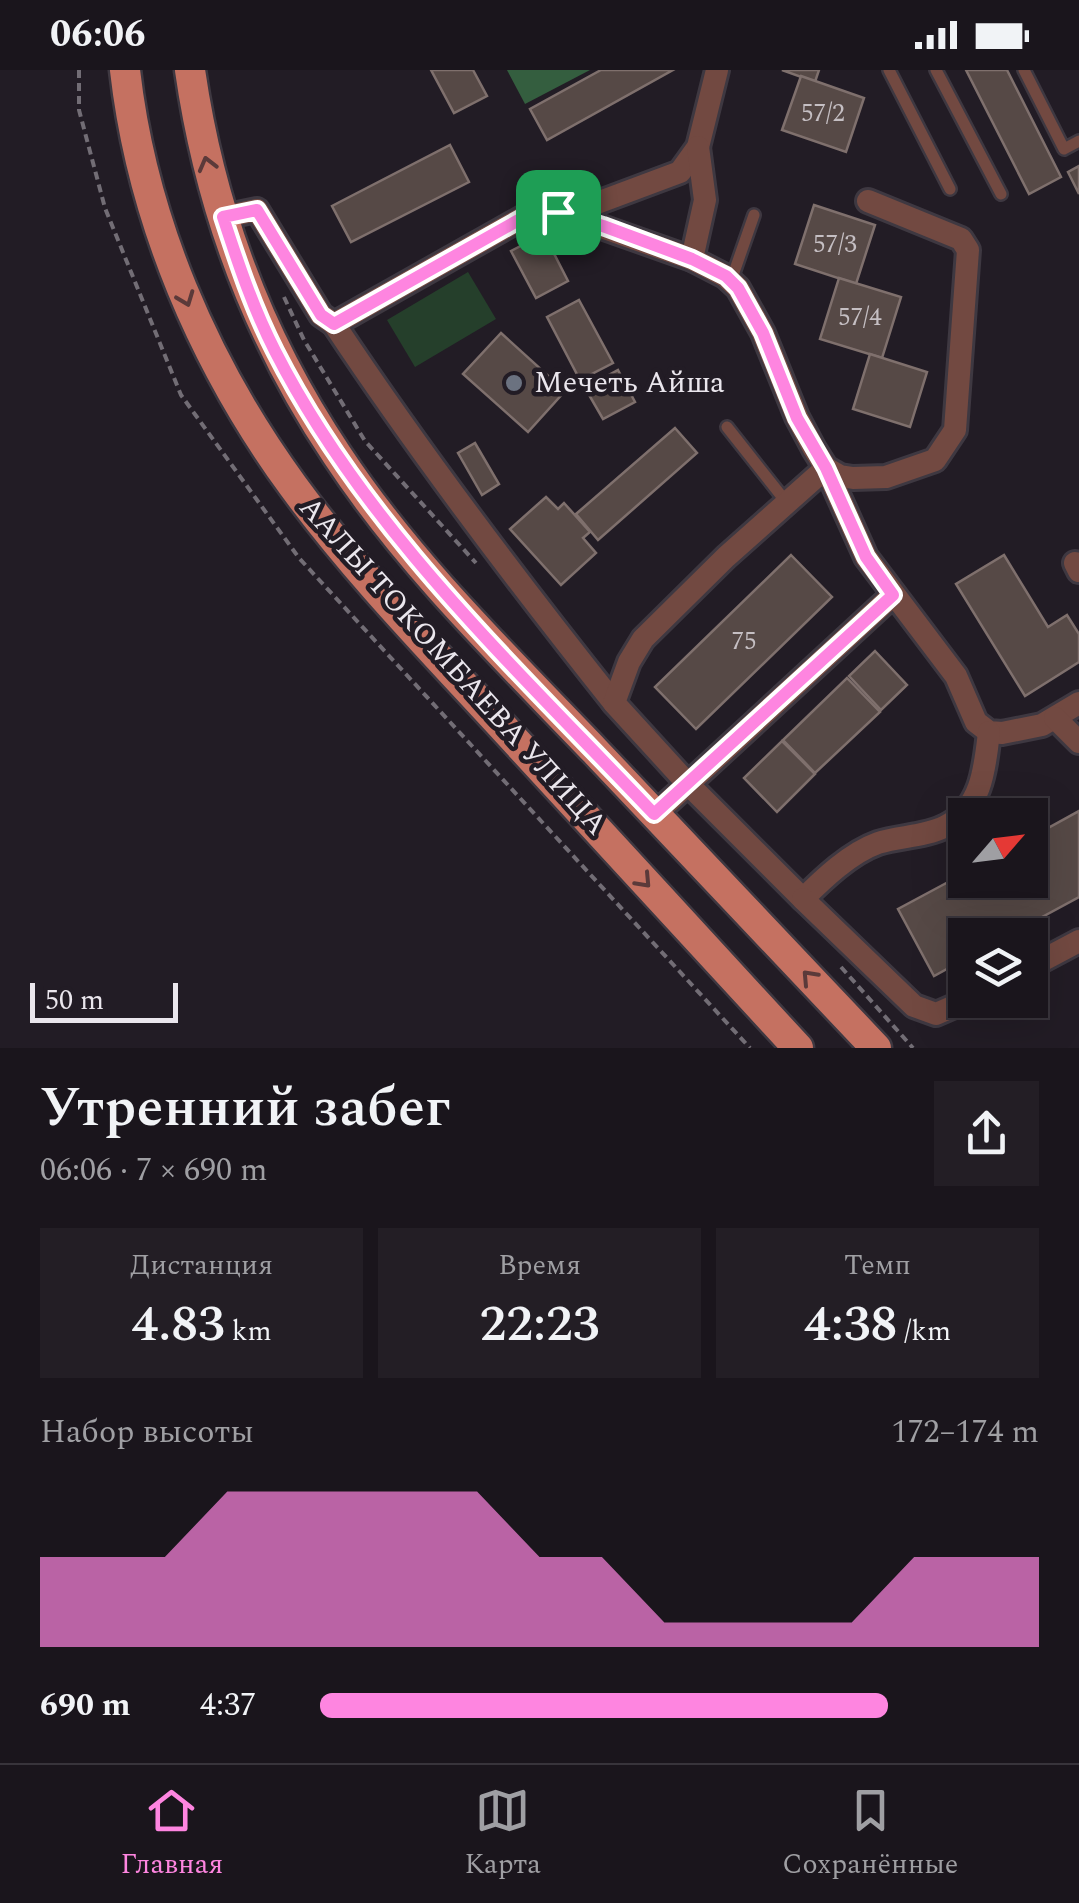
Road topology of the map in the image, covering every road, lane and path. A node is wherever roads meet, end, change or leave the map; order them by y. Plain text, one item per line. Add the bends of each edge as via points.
1 (125, 70) edge
2 (190, 70) edge
3 (717, 70) edge
4 (890, 70) edge
5 (936, 70) edge
6 (1024, 70) edge
7 (1079, 141) edge
8 (698, 147) junction
9 (950, 189) dead end
10 (1001, 194) dead end
11 (868, 201) dead end
12 (558, 212) junction
13 (754, 216) dead end
14 (223, 217) junction
15 (692, 259) junction
16 (731, 281) junction
17 (334, 324) junction
18 (727, 427) dead end
19 (826, 468) junction
20 (787, 503) junction
21 (893, 595) junction
22 (614, 703) junction
23 (1079, 703) edge
24 (1055, 718) junction
25 (989, 732) junction
26 (1079, 742) edge
27 (688, 784) junction
28 (654, 814) junction
29 (803, 899) junction
30 (1079, 941) edge
31 (1048, 957) edge
32 (948, 1009) edge
33 (798, 1048) edge
34 (876, 1048) edge

1 -> 33 main road, ААЛЫ ТОКОМБАЕВА УЛИЦА via 162,237 193,316 261,441 405,620
14 -> 2 main road, ААЛЫ ТОКОМБАЕВА УЛИЦА
3 - 8 street
4 - 9 lane
5 - 10 lane
6 - 7 lane via 1064,149
8 - 12 street via 680,172
8 - 15 street via 705,200
11 - 19 street via 961,239 968,250 955,430 935,460 917,468 853,478
12 - 15 street
12 - 17 street via 524,217
13 - 16 lane
14 - 17 street via 257,210 321,315
14 - 28 main road, ААЛЫ ТОКОМБАЕВА УЛИЦА via 275,351 338,457 443,590
15 - 16 street
16 - 19 street via 758,323 797,418
17 - 22 street via 501,561
18 - 20 lane
19 - 20 street
19 - 21 street via 866,557
20 - 22 street via 643,639
21 - 25 street via 956,676 976,722
21 - 27 street
22 - 27 street
23 - 24 street
24 - 25 street
24 - 26 street
25 - 29 street via 976,798 948,826 877,844
27 - 28 street
27 - 29 street
34 -> 28 main road, ААЛЫ ТОКОМБАЕВА УЛИЦА
29 - 32 street via 914,1006 936,1014
30 - 31 street

